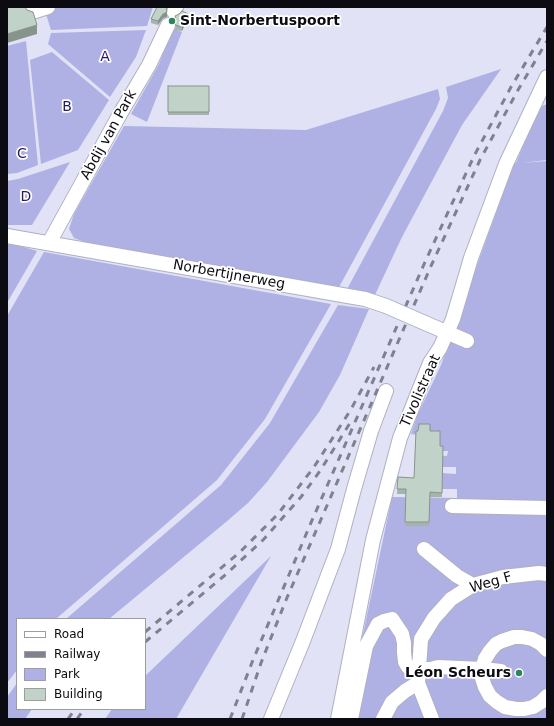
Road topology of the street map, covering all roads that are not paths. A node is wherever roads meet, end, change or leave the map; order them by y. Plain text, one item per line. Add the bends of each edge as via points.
1 (48, 7) edge
2 (32, 12) edge
3 (168, 25) dead end
4 (547, 76) edge
5 (7, 236) edge
6 (49, 243) junction
7 (446, 333) junction
8 (466, 341) dead end
9 (386, 391) dead end
10 (452, 506) dead end
11 (547, 508) edge
12 (424, 549) dead end
13 (547, 574) edge
14 (473, 585) junction
15 (547, 650) edge
16 (482, 669) junction
17 (501, 671) dead end
18 (419, 676) junction
19 (547, 696) edge
20 (271, 719) edge
21 (338, 719) edge
22 (351, 719) edge
23 (383, 719) edge
24 (432, 719) edge

1 - 2 street
3 - 6 street, Abdij van Park via 149,65
4 - 7 street, Tivolistraat via 506,164
5 - 6 street, Norbertijnerweg
6 - 7 street, Norbertijnerweg, bridge via 365,299
7 - 8 street, Norbertijnerweg
7 - 21 street, Tivolistraat via 430,364 400,438 373,540
9 - 20 street via 360,467 338,550
10 - 11 street
12 - 14 street via 457,576
13 - 14 street, Weg F via 503,577
14 - 18 street, Weg F via 451,599 434,618 421,639
15 - 16 street via 532,639 514,637 496,644 485,659
16 - 17 street
16 - 18 street via 438,667
16 - 19 street via 482,678 490,696 505,707 516,710 533,707
18 - 22 street via 405,662 402,634 392,619 378,624 366,646
18 - 23 street via 392,702
18 - 24 street, Weg F

